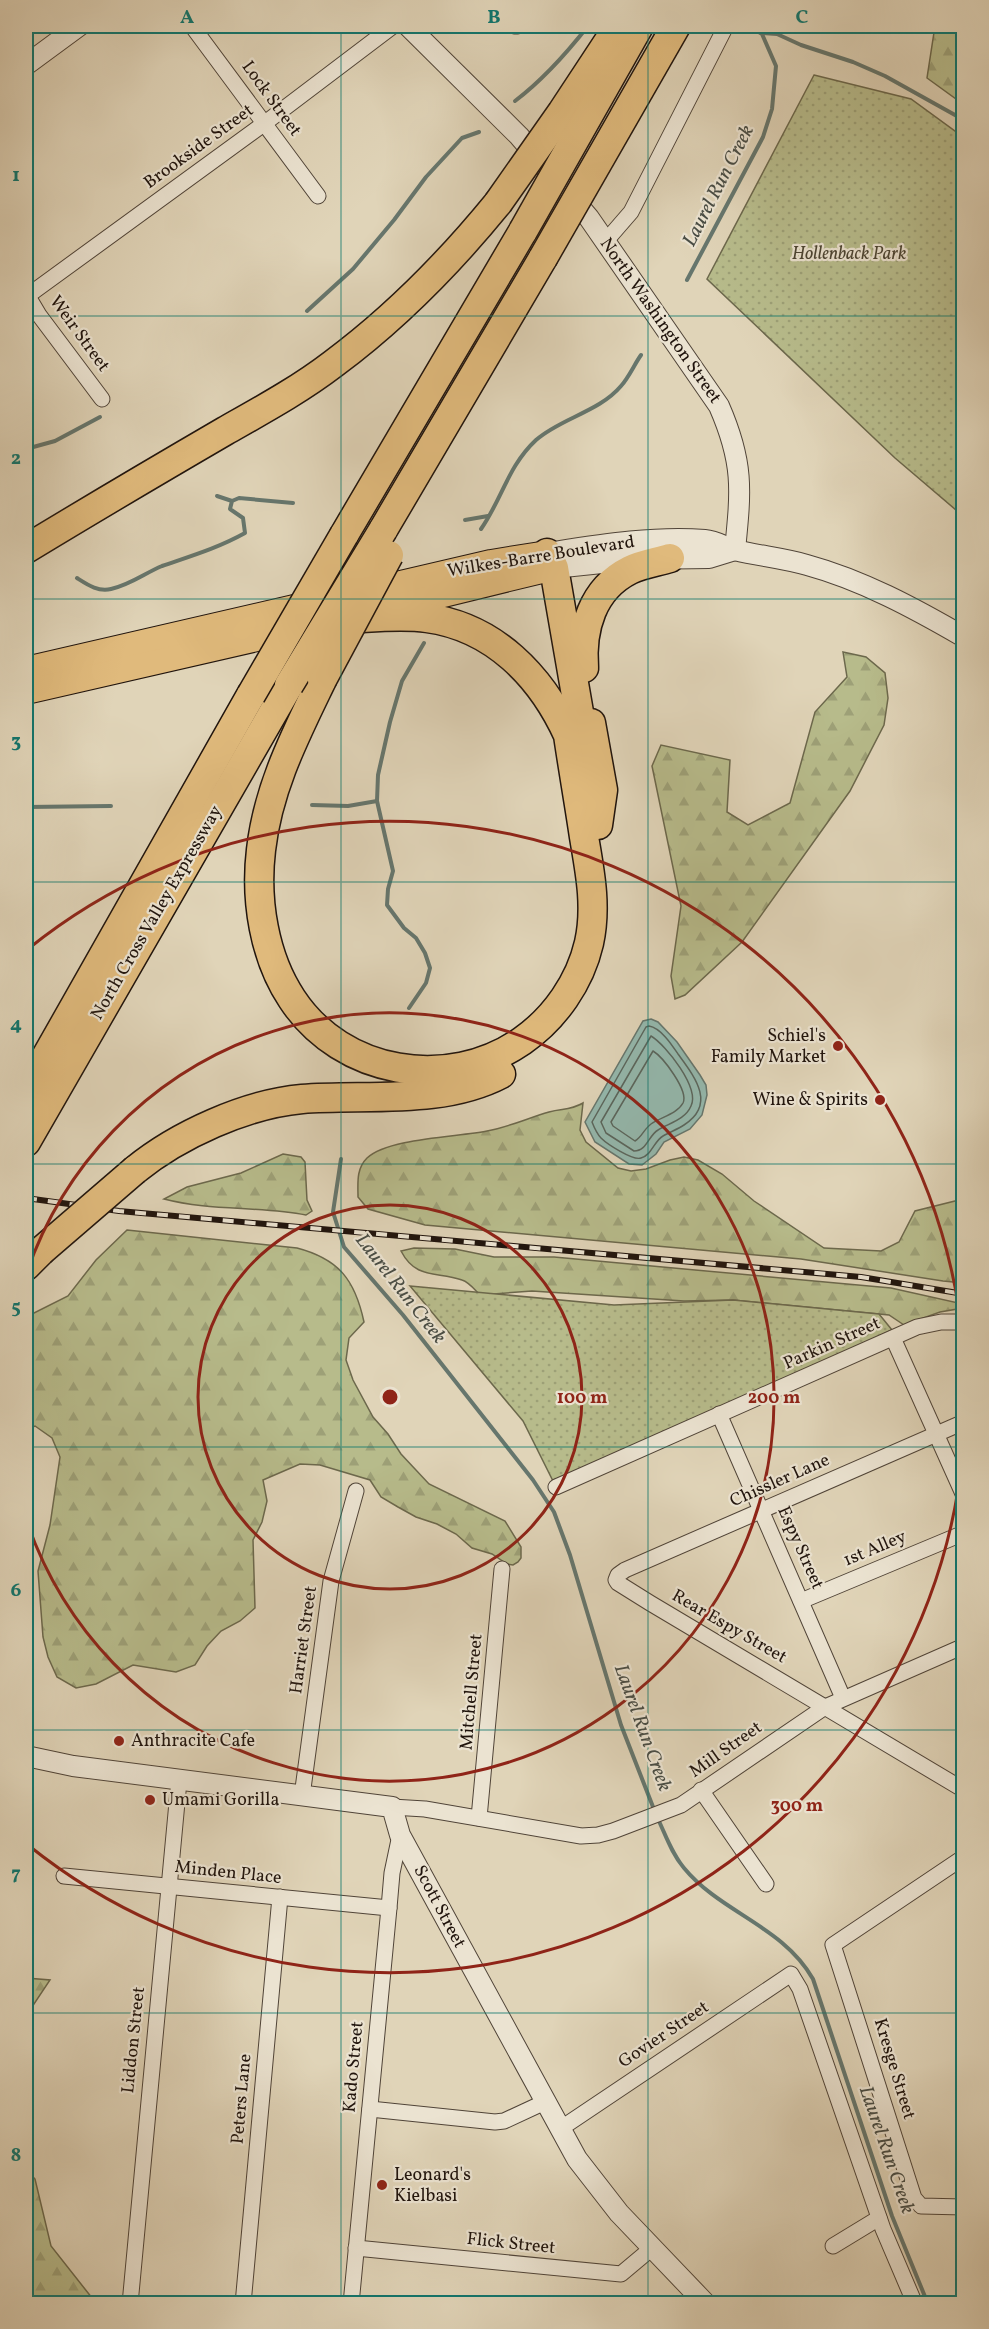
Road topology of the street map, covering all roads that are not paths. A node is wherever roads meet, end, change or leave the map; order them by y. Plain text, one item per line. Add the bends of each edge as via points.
1 (79, 26) edge
2 (192, 26) edge
3 (393, 26) edge
4 (408, 26) edge
5 (620, 26) edge
6 (639, 26) edge
7 (676, 26) edge
8 (724, 28) edge
9 (26, 65) edge
10 (265, 123) junction
11 (318, 196) dead end
12 (605, 242) junction
13 (26, 295) edge
14 (102, 399) dead end
15 (200, 447) junction
16 (392, 532) junction
17 (26, 549) edge
18 (735, 550) junction
19 (670, 558) junction
20 (546, 564) junction
21 (26, 568) edge
22 (344, 619) junction
23 (963, 637) edge
24 (26, 669) edge
25 (26, 692) edge
26 (568, 735) junction
27 (598, 825) junction
28 (26, 1092) edge
29 (26, 1142) edge
30 (33, 1258) edge
31 (963, 1322) edge
32 (893, 1338) junction
33 (720, 1414) junction
34 (963, 1422) edge
35 (936, 1434) junction
36 (556, 1487) dead end
37 (356, 1491) dead end
38 (963, 1497) edge
39 (762, 1510) junction
40 (963, 1533) edge
41 (502, 1569) dead end
42 (616, 1580) joint
43 (801, 1600) junction
44 (963, 1646) edge
45 (843, 1698) junction
46 (825, 1707) junction
47 (26, 1756) edge
48 (179, 1781) junction
49 (701, 1790) junction
50 (963, 1790) edge
51 (302, 1796) junction
52 (392, 1808) junction
53 (479, 1818) junction
54 (400, 1835) junction
55 (963, 1857) edge
56 (64, 1876) dead end
57 (766, 1884) dead end
58 (169, 1886) junction
59 (280, 1897) junction
60 (388, 1908) junction
61 (545, 2102) junction
62 (370, 2109) junction
63 (560, 2129) junction
64 (963, 2207) edge
65 (879, 2218) junction
66 (833, 2246) dead end
67 (356, 2248) junction
68 (652, 2248) junction
69 (130, 2304) edge
70 (243, 2304) edge
71 (351, 2304) edge
72 (706, 2304) edge
73 (915, 2304) edge

1 - 9 street
2 - 10 street, Lock Street
3 - 10 street, Brookside Street
4 - 12 street, North Washington Street via 519,136
5 - 15 highway, bridge via 498,203 417,293 332,365
6 - 28 highway, North Cross Valley Expressway, bridge
7 - 16 highway, bridge via 528,282
8 - 12 street via 631,212
10 - 11 street, Lock Street
10 - 13 street, Brookside Street
12 - 18 street, North Washington Street via 709,391 726,422 740,477
13 - 14 street, Weir Street
15 - 17 highway
15 - 21 highway
16 - 26 highway, bridge via 285,756 269,804 260,853 266,936 279,975 309,1020 342,1047 397,1068 451,1070 484,1062 515,1046 560,1005 589,943 593,901
16 - 29 highway, North Cross Valley Expressway, bridge via 289,685
18 - 19 street, Wilkes-Barre Boulevard via 709,558
18 - 20 street, Wilkes-Barre Boulevard via 709,540 608,543
18 - 23 street via 845,577
19 - 20 street, Wilkes-Barre Boulevard
19 - 27 highway via 628,571 609,585 592,607 587,621 586,691 603,790
20 - 22 main road, Wilkes-Barre Boulevard
20 - 24 main road, Wilkes-Barre Boulevard via 491,562
20 - 26 highway
20 - 27 highway
22 - 25 main road, Wilkes-Barre Boulevard
22 - 26 highway via 427,618 483,637 506,651 533,677
27 - 30 highway, bridge via 610,906 605,947 584,993 564,1022 520,1064 458,1090 302,1099 251,1111 189,1135 135,1170
31 - 32 street, Parkin Street via 928,1323
32 - 33 street, Parkin Street
32 - 35 street
33 - 36 street, Parkin Street
33 - 39 street, Espy Street
34 - 35 street, Chissler Lane
35 - 38 street
35 - 39 street, Chissler Lane
37 - 51 street, Harriet Street via 331,1581
39 - 42 street, Chissler Lane via 625,1570
39 - 43 street, Espy Street
40 - 43 street, 1st Alley
41 - 53 street, Mitchell Street
42 - 46 street, Rear Espy Street
43 - 45 street, Espy Street
44 - 45 street, Mill Street
45 - 46 street, Mill Street
46 - 49 street, Mill Street
46 - 50 street, Rear Espy Street
47 - 48 street
48 - 51 street
48 - 58 street, Liddon Street
49 - 53 street, Mill Street via 668,1811 598,1835 581,1836
49 - 57 street
51 - 52 street
52 - 53 street, Mill Street
52 - 54 street, Scott Street
54 - 60 street, Kado Street
54 - 61 street, Scott Street
55 - 64 street, Kresge Street via 833,1945 918,2204
56 - 58 street, Minden Place
58 - 59 street, Minden Place
58 - 69 street, Liddon Street
59 - 60 street, Minden Place
59 - 70 street, Peters Lane
60 - 62 street, Kado Street
61 - 62 street via 495,2122
61 - 63 street, Scott Street
62 - 67 street, Kado Street
63 - 65 street, Govier Street via 790,1974 800,1989
63 - 68 street, Scott Street via 603,2195
65 - 66 street
65 - 73 street
67 - 68 street, Flick Street via 621,2274
67 - 71 street, Kado Street
68 - 72 street, Scott Street

